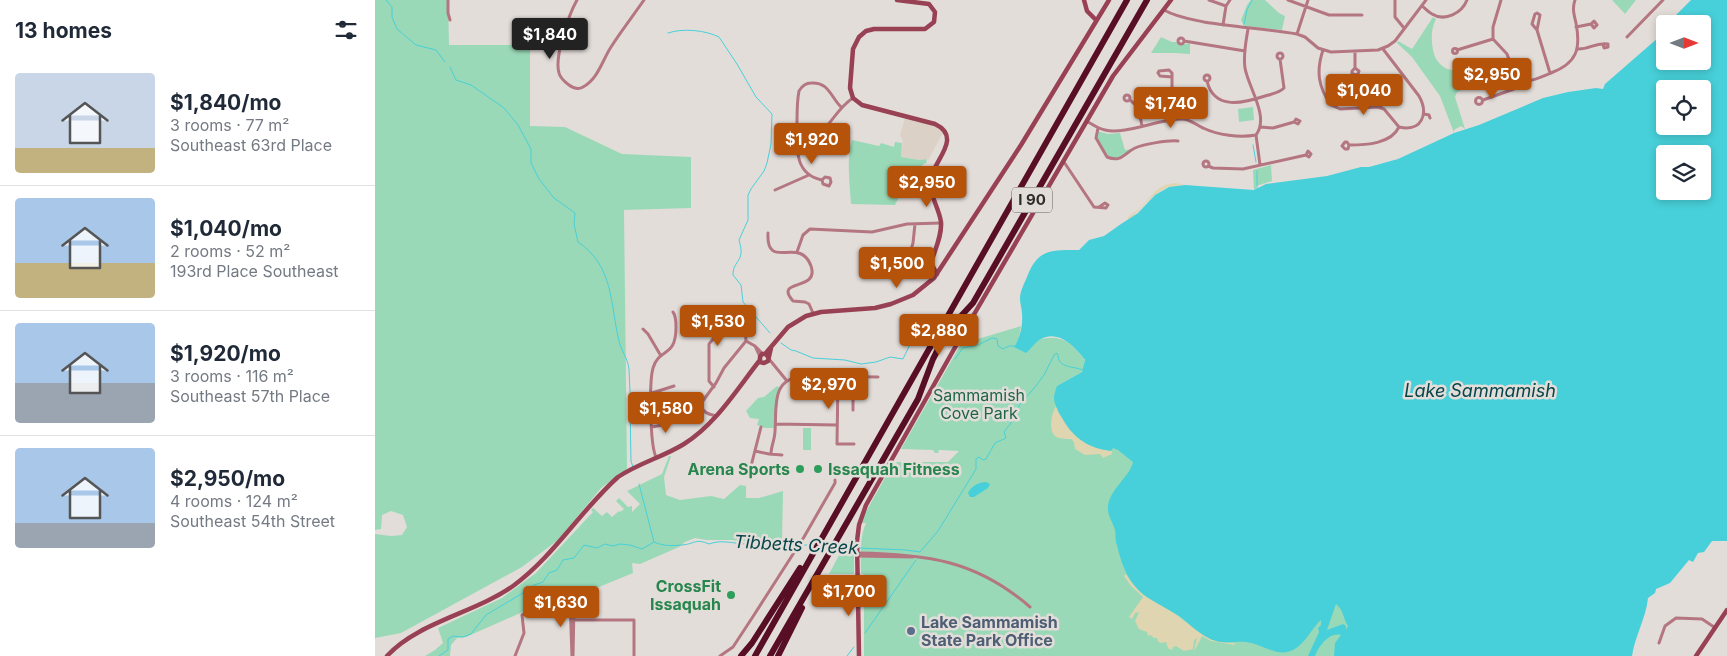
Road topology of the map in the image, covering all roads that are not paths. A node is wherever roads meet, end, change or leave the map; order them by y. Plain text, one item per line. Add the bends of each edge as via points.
1 (448, 0) edge
2 (577, 0) edge
3 (643, 0) edge
4 (897, 0) edge
5 (1084, 0) edge
6 (1109, 0) edge
7 (1127, 0) edge
8 (1147, 0) edge
9 (1171, 0) edge
10 (1209, 0) edge
11 (1230, 0) edge
12 (1288, 0) edge
13 (1308, 0) edge
14 (1395, 0) edge
15 (1426, 0) edge
16 (1467, 0) edge
17 (1501, 0) edge
18 (1575, 0) edge
19 (1663, 0) edge
20 (1226, 6) junction
21 (1422, 6) junction
22 (1305, 7) junction
23 (1164, 10) junction
24 (1362, 15) dead end
25 (450, 20) dead end
26 (1096, 20) junction
27 (1591, 24) dead end
28 (1223, 25) junction
29 (1576, 27) junction
30 (1248, 28) junction
31 (1404, 28) junction
32 (1537, 30) junction
33 (1297, 34) junction
34 (1627, 37) dead end
35 (1493, 39) junction
36 (1184, 41) dead end
37 (1603, 44) dead end
38 (1577, 48) junction
39 (1383, 49) junction
40 (1323, 50) junction
41 (1457, 50) dead end
42 (1245, 51) junction
43 (1355, 52) junction
44 (1280, 60) dead end
45 (1355, 68) dead end
46 (1550, 74) junction
47 (1172, 77) dead end
48 (1207, 81) dead end
49 (1521, 81) junction
50 (853, 98) junction
51 (1255, 99) junction
52 (1130, 100) dead end
53 (1483, 100) dead end
54 (841, 107) junction
55 (1375, 107) junction
56 (1381, 108) junction
57 (1423, 116) junction
58 (1430, 118) dead end
59 (1172, 120) junction
60 (1087, 122) junction
61 (1294, 122) dead end
62 (1143, 126) junction
63 (1261, 126) junction
64 (1399, 127) junction
65 (1098, 128) junction
66 (1256, 135) junction
67 (1178, 141) dead end
68 (797, 145) junction
69 (1349, 145) dead end
70 (1306, 155) dead end
71 (1064, 162) junction
72 (1260, 165) junction
73 (1208, 166) dead end
74 (809, 175) junction
75 (822, 180) dead end
76 (775, 190) dead end
77 (1099, 207) dead end
78 (941, 223) junction
79 (915, 224) junction
80 (768, 233) dead end
81 (797, 252) junction
82 (872, 269) dead end
83 (897, 269) junction
84 (903, 270) junction
85 (937, 274) junction
86 (673, 312) dead end
87 (813, 313) junction
88 (643, 330) dead end
89 (746, 341) junction
90 (661, 356) junction
91 (764, 358) junction
92 (838, 376) junction
93 (853, 376) junction
94 (878, 376) dead end
95 (787, 381) junction
96 (674, 386) dead end
97 (714, 387) junction
98 (651, 393) junction
99 (853, 410) dead end
100 (708, 414) junction
101 (716, 416) junction
102 (676, 420) dead end
103 (710, 422) junction
104 (776, 424) junction
105 (837, 425) junction
106 (652, 427) junction
107 (761, 427) dead end
108 (854, 444) dead end
109 (755, 450) junction
110 (771, 454) junction
111 (782, 455) dead end
112 (656, 457) junction
113 (749, 474) dead end
114 (835, 480) dead end
115 (816, 545) junction
116 (833, 546) junction
117 (857, 551) junction
118 (569, 599) junction
119 (575, 599) junction
120 (1030, 607) dead end
121 (1727, 610) edge
122 (575, 620) junction
123 (1714, 627) junction
124 (1659, 643) dead end
125 (387, 656) edge
126 (515, 656) edge
127 (573, 656) edge
128 (634, 656) edge
129 (720, 656) edge
130 (741, 656) edge
131 (755, 656) edge
132 (770, 656) edge
133 (777, 656) edge
134 (859, 656) edge
135 (1696, 656) edge

1 - 25 street
2 - 3 street via 563,37 558,72 572,87 580,88 595,76
4 - 50 street via 929,4 934,9 934,22 928,29 871,29 862,34 852,57 850,88
5 - 26 street via 1087,10
6 - 26 street
7 - 115 highway, I 90
8 - 116 highway, I 90 via 973,303 948,330 933,358 918,399
9 - 23 street
10 - 20 street
11 - 20 street
12 - 22 street
13 - 22 street
14 - 31 street via 1395,17
15 - 21 street
16 - 21 street via 1457,13 1444,17
17 - 35 street
18 - 29 street
19 - 34 street
20 - 28 street
21 - 31 street
22 - 24 street via 1334,16
22 - 33 street
23 - 28 street via 1182,18
23 - 60 street via 1119,68
26 - 85 street
27 - 29 street
28 - 30 street
29 - 38 street
30 - 33 street
30 - 42 street
31 - 39 street
32 - 32 street via 1532,24 1537,12 1540,15
32 - 46 street
33 - 40 street
35 - 41 street
35 - 49 street via 1507,54 1515,76
36 - 42 street
37 - 38 street
38 - 46 street via 1567,66
39 - 43 street
39 - 57 street via 1419,96
40 - 43 street
40 - 55 street via 1318,75 1331,106 1340,109
42 - 51 street via 1245,69
43 - 45 street
44 - 51 street via 1284,88
46 - 49 street
47 - 59 street
48 - 51 street via 1212,92 1224,101 1239,103
49 - 53 street via 1510,91
50 - 54 street
50 - 78 street via 868,107 939,126 944,131 947,141 930,182
51 - 63 street
52 - 62 street via 1138,107
54 - 68 street via 816,138
54 - 68 street via 823,84 807,83 800,88
55 - 56 street
55 - 56 street via 1379,100
56 - 64 street
57 - 58 street
57 - 64 street via 1413,127
59 - 62 street
59 - 66 street via 1185,119 1229,135
60 - 65 street
60 - 71 street
61 - 63 street via 1273,128
62 - 65 street via 1112,131
63 - 66 street
64 - 69 street via 1389,138
65 - 67 street via 1096,138 1107,157 1111,158 1123,157 1136,148
66 - 72 street
68 - 74 street via 800,162
70 - 72 street
71 - 77 street via 1093,206
71 - 117 street via 869,497 860,519
72 - 73 street via 1237,169
74 - 75 street
74 - 76 street
78 - 79 street
78 - 85 street via 931,263
79 - 81 street via 872,232 810,229 803,235
79 - 84 street via 913,243
80 - 81 street via 769,246 774,253
81 - 87 street via 806,258 812,274 807,282 791,286 789,294 793,301 809,304
82 - 83 street via 881,266
83 - 84 street
83 - 84 street via 895,277 898,280 902,278
85 - 87 street via 913,295 891,304
86 - 90 street via 676,340 674,346
87 - 91 street via 793,322 772,344
88 - 90 street
89 - 91 street via 755,346
89 - 97 street via 724,368
89 - 97 street via 745,326 739,321 709,344 709,381
90 - 98 street via 654,364
91 - 95 street
91 - 101 street
92 - 93 street
92 - 95 street via 800,376
92 - 105 street
93 - 94 street
93 - 99 street
95 - 104 street via 777,396
96 - 98 street
97 - 100 street via 700,405
98 - 106 street
100 - 101 street
100 - 103 street
101 - 103 street
102 - 106 street
103 - 112 street via 685,443
104 - 105 street
104 - 110 street
105 - 108 street via 837,444
106 - 112 street via 651,441
107 - 109 street
109 - 110 street
109 - 113 street
110 - 111 street
112 - 125 street via 614,483 537,566 514,585 476,607 414,635
114 - 129 street via 739,638
115 - 130 highway
115 - 131 highway
116 - 132 highway, I 90
116 - 133 highway
117 - 120 street via 937,559 973,570 1007,588
117 - 134 street
118 - 119 street
118 - 119 street via 569,593 573,592
118 - 126 street via 522,615 524,632
118 - 127 street
119 - 122 street
121 - 123 street
122 - 127 street
122 - 128 street via 634,620
123 - 124 street via 1702,619 1676,618 1665,626
123 - 135 street

